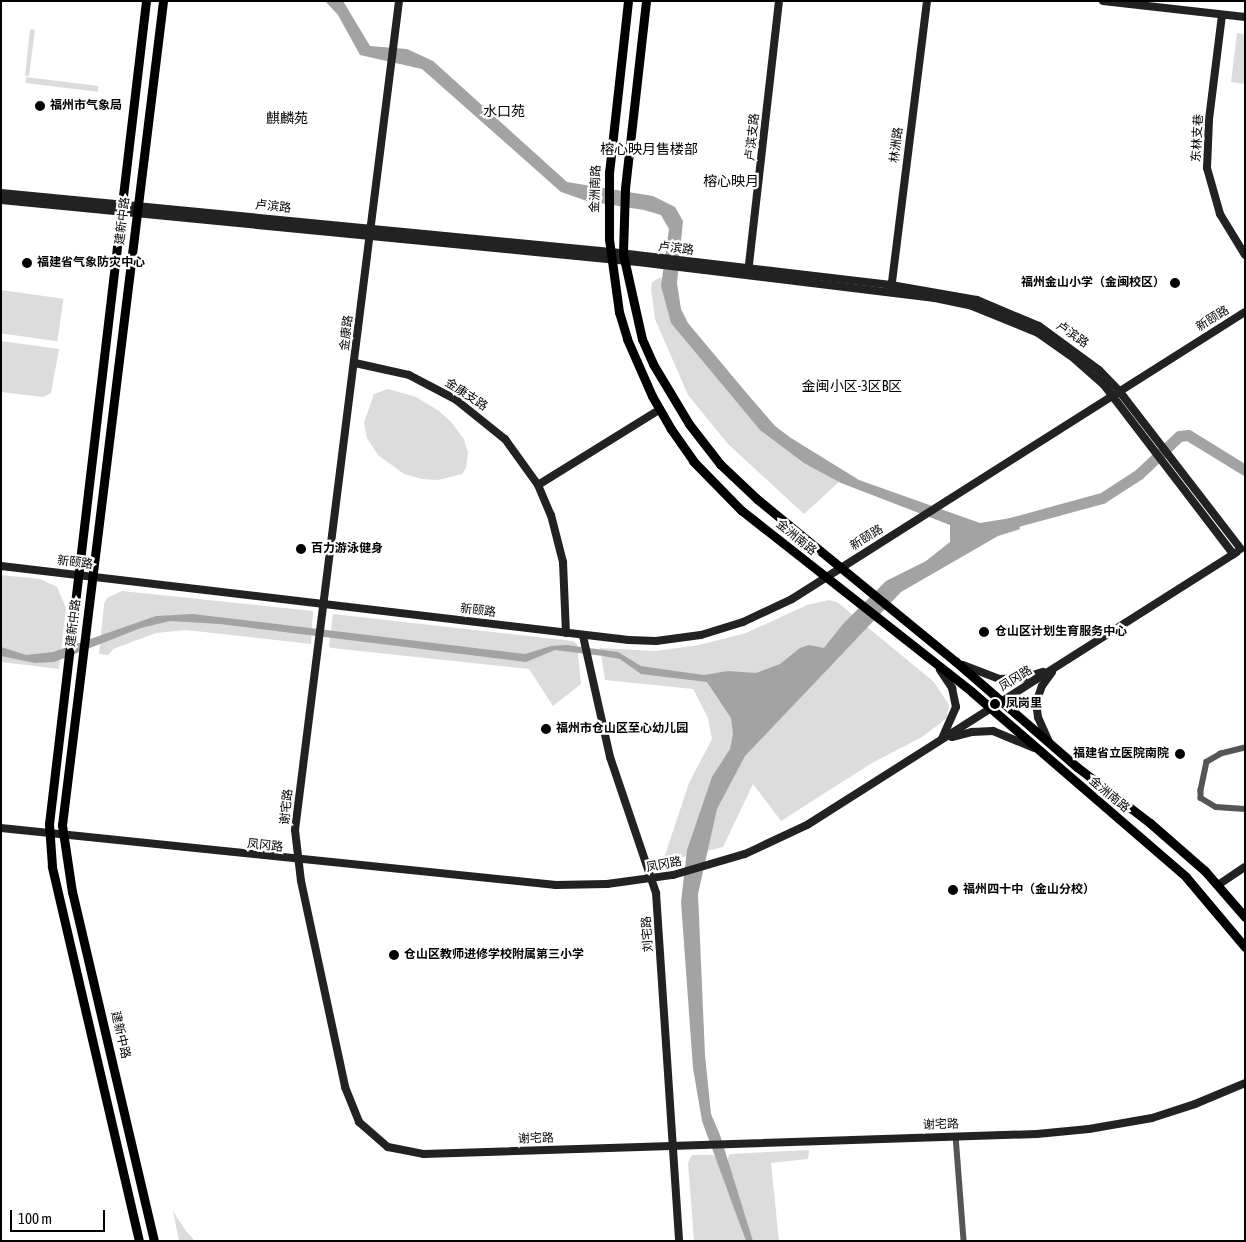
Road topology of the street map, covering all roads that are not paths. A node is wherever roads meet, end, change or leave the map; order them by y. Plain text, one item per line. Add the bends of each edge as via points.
1 (146, 1) edge
2 (163, 1) edge
3 (399, 1) edge
4 (628, 1) edge
5 (646, 1) edge
6 (779, 1) edge
7 (927, 1) edge
8 (1103, 1) edge
9 (1222, 15) junction
10 (1245, 18) edge
11 (1, 193) edge
12 (1, 200) edge
13 (121, 207) junction
14 (137, 208) junction
15 (372, 232) junction
16 (1245, 255) edge
17 (611, 256) junction
18 (623, 257) junction
19 (748, 272) junction
20 (891, 289) junction
21 (1245, 312) edge
22 (355, 363) junction
23 (1117, 394) junction
24 (660, 410) junction
25 (1169, 462) junction
26 (538, 485) junction
27 (1243, 548) edge
28 (1233, 554) junction
29 (1, 566) edge
30 (841, 568) junction
31 (76, 575) junction
32 (92, 577) junction
33 (825, 578) junction
34 (322, 604) junction
35 (566, 633) junction
36 (583, 636) junction
37 (955, 661) junction
38 (1054, 669) junction
39 (940, 670) junction
40 (1001, 702) junction
41 (991, 708) junction
42 (940, 740) junction
43 (1050, 744) junction
44 (1245, 748) edge
45 (1039, 751) junction
46 (1245, 810) edge
47 (1, 828) edge
48 (49, 832) junction
49 (62, 834) junction
50 (298, 860) junction
51 (1245, 866) edge
52 (652, 880) junction
53 (1218, 885) junction
54 (1245, 917) edge
55 (1245, 948) edge
56 (1245, 1083) edge
57 (956, 1136) junction
58 (672, 1146) junction
59 (139, 1241) edge
60 (154, 1241) edge
61 (679, 1241) edge
62 (964, 1241) edge

1 - 13 main road, 建新中路
2 - 14 main road, 建新中路
3 - 15 street, 金康路
4 - 17 main road, 金洲南路 via 608,187
5 - 18 main road, 金洲南路 via 625,189
6 - 19 street, 卢滨支路
7 - 20 street, 林洲路
8 - 9 street
9 - 10 street
9 - 16 street, 东林支巷 via 1208,129 1207,168 1220,214
11 - 13 street
12 - 13 street
13 - 14 street
13 - 31 main road, 建新中路
14 - 15 street
14 - 32 main road, 建新中路
15 - 17 street
15 - 22 street, 金康路
17 - 18 street, 卢滨路
17 - 24 main road, 金洲南路 via 619,312 627,339
18 - 19 street, 卢滨路
18 - 30 main road, 金洲南路 via 635,315 646,346 689,424 732,476
19 - 20 street, 卢滨路
20 - 23 street, 卢滨路 via 963,296 1014,313 1074,349
21 - 23 street, 新颐路
22 - 26 street, 金康支路 via 409,375 455,398 505,439
22 - 34 street, 金康路
23 - 25 street, 卢滨路
23 - 30 street, 新颐路
24 - 26 street
24 - 33 main road, 金洲南路 via 693,461 713,482
25 - 27 street, 卢滨路
25 - 28 street
26 - 35 street, 金康支路 via 564,562
27 - 28 street, 凤冈路
28 - 38 street, 凤冈路
29 - 31 street, 新颐路
30 - 33 street, 新颐路
30 - 37 main road, 金洲南路
31 - 32 street, 新颐路
31 - 48 main road, 建新中路
32 - 34 street, 新颐路
32 - 49 main road, 建新中路
33 - 36 street, 新颐路 via 779,607 706,634 656,641
33 - 39 main road, 金洲南路
34 - 35 street, 新颐路
34 - 50 street, 谢宅路 via 295,830
35 - 36 street, 新颐路
36 - 52 street, 刘宅路 via 610,756
37 - 38 street via 999,680 1023,678
37 - 40 main road, 金洲南路
38 - 40 street, 凤冈路
38 - 43 street via 1042,686 1036,703
39 - 41 main road, 金洲南路
39 - 42 street via 952,688 956,707 949,728
40 - 41 street, 凤冈路
40 - 43 main road, 金洲南路
41 - 42 street, 凤冈路
41 - 45 main road, 金洲南路
42 - 45 street via 972,732 993,731
42 - 52 street, 凤冈路 via 807,825 761,848 705,868
43 - 53 main road, 金洲南路 via 1150,823
44 - 46 street via 1221,754 1207,762 1201,798 1216,807
45 - 55 main road, 金洲南路 via 1193,884
47 - 48 street, 凤冈路
48 - 49 street, 凤冈路
48 - 59 main road, 建新中路 via 60,899
49 - 50 street, 凤冈路
49 - 60 main road, 建新中路 via 74,900
50 - 52 street, 凤冈路 via 564,885
50 - 58 street, 谢宅路 via 346,1092 359,1122 376,1140 393,1149 424,1154
51 - 53 street
52 - 58 street, 刘宅路 via 656,893
53 - 54 main road, 金洲南路
56 - 57 street, 谢宅路 via 1196,1104 1128,1123 1037,1134
57 - 58 street, 谢宅路
57 - 62 street
58 - 61 street, 刘宅路

